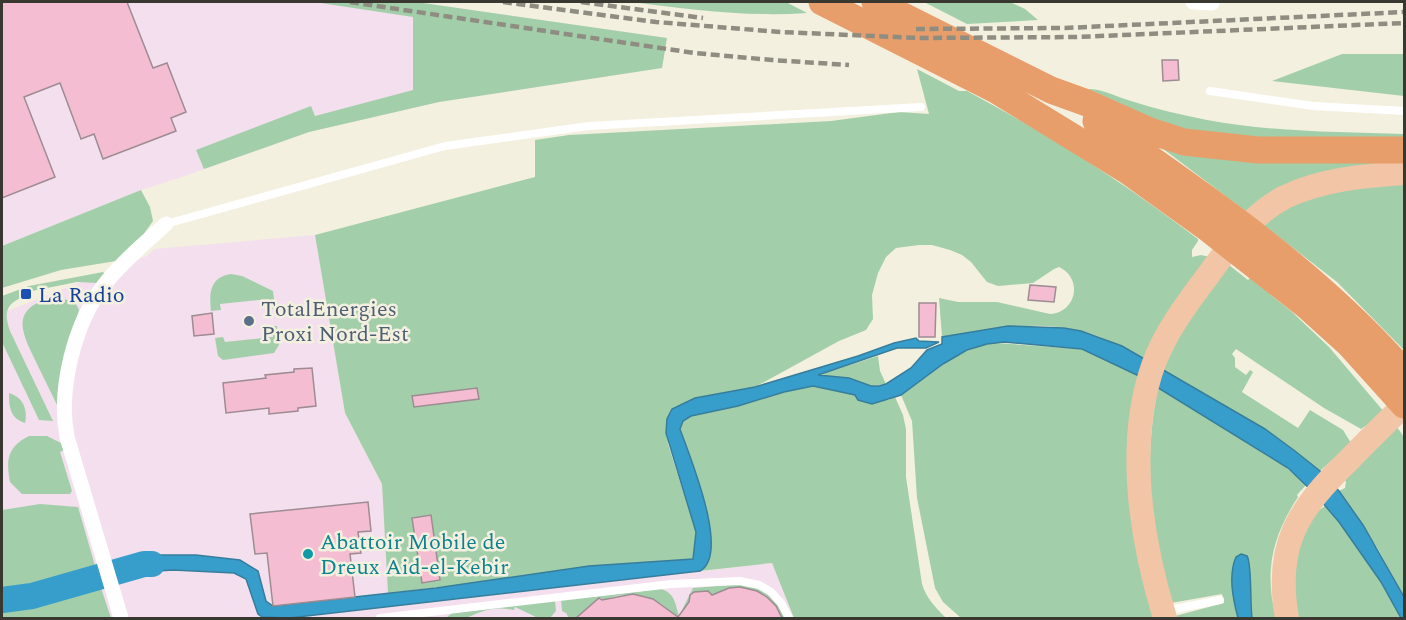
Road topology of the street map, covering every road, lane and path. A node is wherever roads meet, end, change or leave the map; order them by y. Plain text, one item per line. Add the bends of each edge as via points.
1 (822, 2) edge
2 (874, 2) edge
3 (1193, 2) edge
4 (1212, 3) edge
5 (1051, 90) junction
6 (1210, 92) dead end
7 (921, 107) dead end
8 (1404, 111) edge
9 (1404, 150) edge
10 (1404, 173) edge
11 (1213, 218) junction
12 (166, 224) joint
13 (1396, 373) edge
14 (1404, 405) edge
15 (1220, 600) dead end
16 (1164, 615) edge
17 (121, 618) edge
18 (380, 618) edge
19 (789, 618) edge
20 (1287, 618) edge

1 - 11 highway via 996,90
2 - 5 highway
3 - 4 street
5 - 9 highway via 1184,142 1258,150
5 - 11 highway via 1165,167
6 - 8 lane via 1313,106
7 - 12 lane via 589,126 446,146
10 - 16 main road via 1321,184 1263,211 1220,259 1166,338 1144,397 1139,434 1145,536
11 - 13 highway via 1265,258 1328,324
12 - 17 street via 120,267 97,296 84,320 67,377 67,437
13 - 14 highway
14 - 20 main road via 1315,494 1296,526 1286,552 1283,591
15 - 16 lane
18 - 19 lane via 671,584 740,581 771,592

